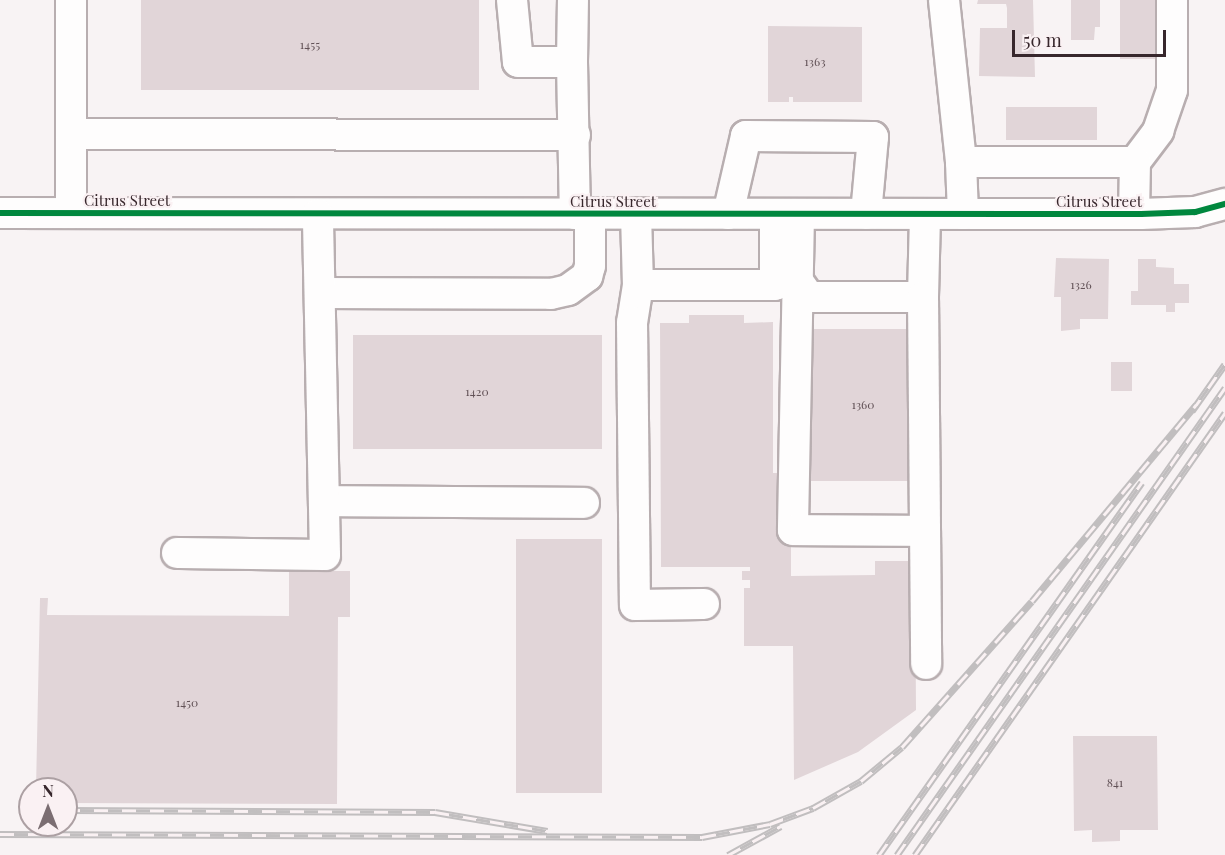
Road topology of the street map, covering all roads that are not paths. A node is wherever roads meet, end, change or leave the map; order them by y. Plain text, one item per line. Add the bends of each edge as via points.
1 (71, 0) edge
2 (512, 0) edge
3 (573, 0) edge
4 (944, 0) edge
5 (1172, 0) edge
6 (572, 62) junction
7 (71, 134) junction
8 (574, 135) junction
9 (961, 162) junction
10 (1135, 162) junction
11 (1225, 204) edge
12 (0, 213) edge
13 (71, 213) junction
14 (318, 214) junction
15 (583, 214) junction
16 (636, 214) junction
17 (728, 214) junction
18 (787, 214) junction
19 (866, 214) junction
20 (925, 214) junction
21 (963, 214) junction
22 (1134, 214) junction
23 (800, 284) junction
24 (923, 284) junction
25 (638, 285) junction
26 (321, 293) junction
27 (324, 501) junction
28 (584, 503) dead end
29 (925, 531) junction
30 (177, 554) dead end
31 (704, 604) dead end
32 (926, 664) dead end

1 - 7 street
2 - 6 street via 518,62
3 - 6 street
4 - 9 street
5 - 10 street via 1172,90 1158,131
6 - 8 street
7 - 8 street
7 - 13 street
8 - 15 street
9 - 10 street
9 - 21 street
10 - 22 street
11 - 22 street, Citrus Street via 1195,212
12 - 13 street, Citrus Street
13 - 14 street, Citrus Street
14 - 15 street, Citrus Street
14 - 26 street
15 - 16 street, Citrus Street
15 - 26 street via 590,266 587,276 568,290 550,294
16 - 17 street, Citrus Street
16 - 25 street
17 - 18 street, Citrus Street
17 - 19 street via 746,136 873,137
18 - 19 street, Citrus Street
18 - 23 street
18 - 25 street via 775,285
19 - 20 street, Citrus Street
20 - 21 street, Citrus Street
20 - 24 street
21 - 22 street, Citrus Street
23 - 24 street via 809,297
23 - 29 street via 795,333 793,530
24 - 29 street
25 - 31 street via 632,322 635,605
26 - 27 street
27 - 28 street
27 - 30 street via 325,555
29 - 32 street

